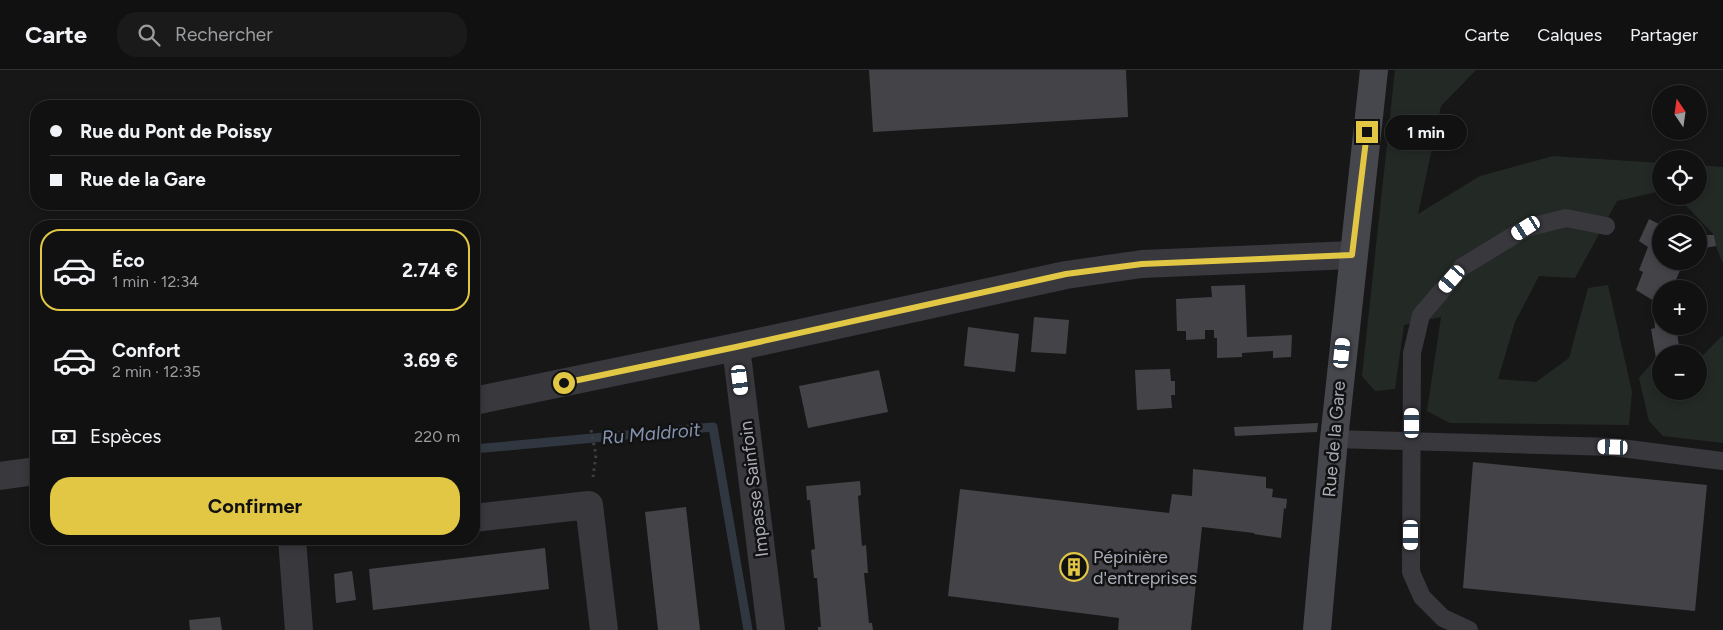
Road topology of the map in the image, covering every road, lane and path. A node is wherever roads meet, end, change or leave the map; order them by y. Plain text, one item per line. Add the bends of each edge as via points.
1 (1374, 70) edge
2 (1606, 226) dead end
3 (1352, 255) junction
4 (736, 347) junction
5 (480, 400) edge
6 (592, 431) dead end
7 (1334, 439) junction
8 (1412, 441) junction
9 (596, 455) dead end
10 (1723, 461) edge
11 (30, 472) edge
12 (0, 476) edge
13 (480, 517) edge
14 (292, 545) edge
15 (299, 630) edge
16 (604, 630) edge
17 (771, 630) edge
18 (1317, 630) edge
19 (1469, 630) edge

1 - 3 main road, Rue de la Gare
2 - 8 lane via 1566,218 1526,228 1462,267 1422,315 1412,353
3 - 4 street via 1142,264 1066,274
3 - 7 main road, Rue de la Gare
4 - 5 street
4 - 17 street, Impasse Sainfoin
6 - 9 path
7 - 8 lane
7 - 18 main road, Rue de la Gare
8 - 10 lane via 1613,447
8 - 19 lane via 1411,572 1422,597 1443,618
11 - 12 street
13 - 16 street via 590,505
14 - 15 street

